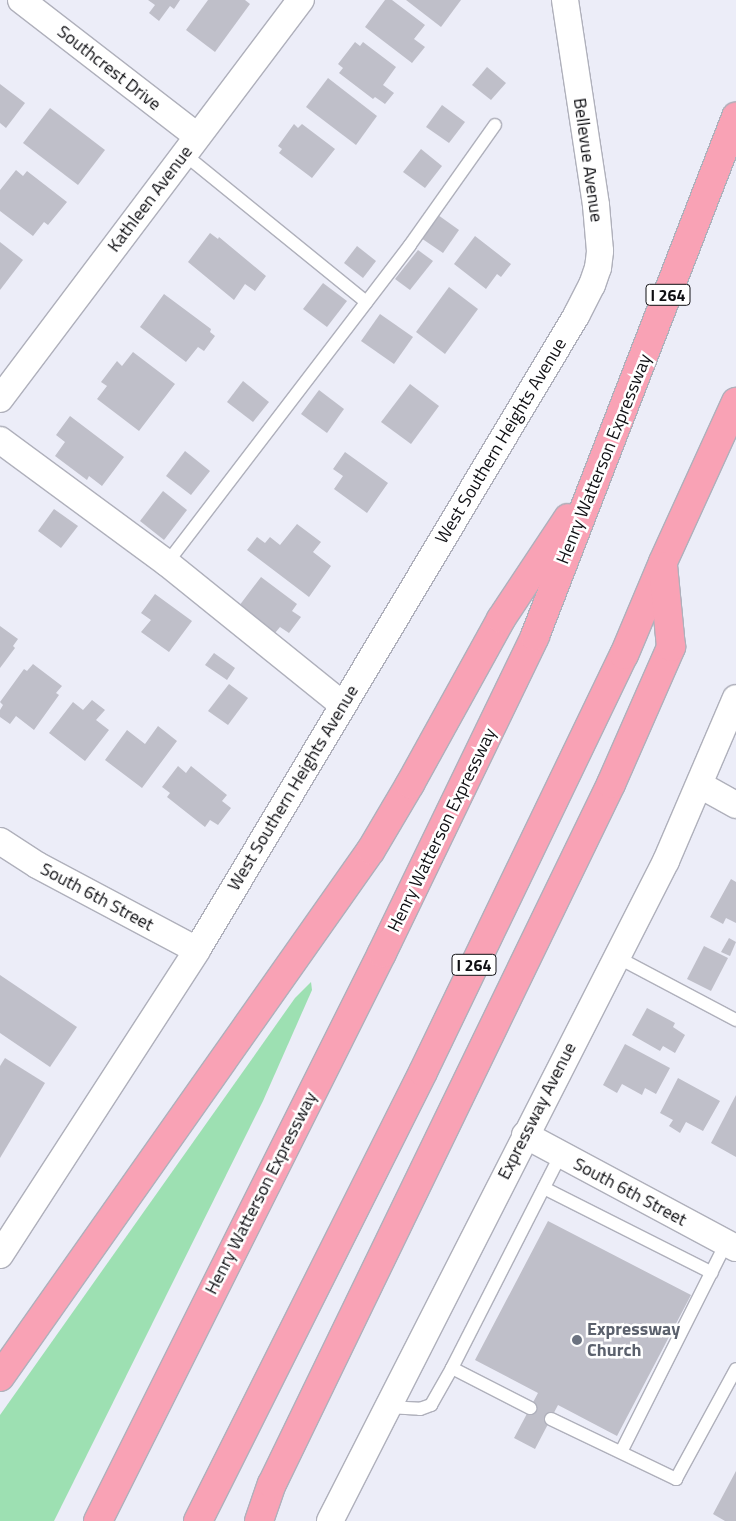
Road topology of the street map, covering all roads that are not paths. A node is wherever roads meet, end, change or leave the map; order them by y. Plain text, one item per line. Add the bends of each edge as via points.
1 (21, 0) edge
2 (300, 0) edge
3 (565, 0) edge
4 (736, 117) edge
5 (496, 125) dead end
6 (190, 145) junction
7 (366, 302) junction
8 (576, 316) joint
9 (0, 399) edge
10 (736, 402) edge
11 (0, 440) edge
12 (598, 473) junction
13 (663, 562) junction
14 (167, 563) junction
15 (736, 698) edge
16 (343, 705) junction
17 (700, 785) junction
18 (736, 805) edge
19 (0, 841) edge
20 (197, 950) junction
21 (616, 957) junction
22 (736, 1020) edge
23 (525, 1135) junction
24 (561, 1154) junction
25 (544, 1188) junction
26 (731, 1245) edge
27 (0, 1254) edge
28 (712, 1273) junction
29 (452, 1368) junction
30 (736, 1369) edge
31 (0, 1377) edge
32 (387, 1407) junction
33 (530, 1408) dead end
34 (551, 1418) dead end
35 (621, 1452) junction
36 (98, 1521) edge
37 (198, 1521) edge
38 (259, 1521) edge
39 (330, 1521) edge

1 - 6 street, Southcrest Drive
2 - 6 street, Kathleen Avenue
3 - 8 street, Bellevue Avenue via 596,205 600,252 592,285
4 - 12 highway, Henry Watterson Expressway / I 264
5 - 7 lane
6 - 7 lane
6 - 9 street, Kathleen Avenue
7 - 14 lane
8 - 16 street, West Southern Heights Avenue
10 - 13 highway, I 264
11 - 14 street
12 - 31 highway via 501,619 371,850
12 - 36 highway, Henry Watterson Expressway / I 264 via 526,653 382,953
13 - 37 highway, I 264 via 624,655 427,1063
13 - 38 highway via 671,647 611,784 272,1484
14 - 16 street
15 - 17 street, Expressway Avenue
16 - 20 street, West Southern Heights Avenue
17 - 18 street
17 - 21 street, Expressway Avenue via 666,861
19 - 20 street, South 6th Street via 37,865
20 - 27 street, West Southern Heights Avenue
21 - 22 lane
21 - 23 street, Expressway Avenue
23 - 24 street, South 6th Street
23 - 32 street, Expressway Avenue
24 - 25 lane
24 - 26 street, South 6th Street
25 - 28 lane
25 - 29 lane
26 - 28 lane
28 - 35 lane
29 - 32 lane via 431,1405 420,1410
29 - 33 lane
30 - 35 lane via 676,1479
32 - 39 street, Expressway Avenue
34 - 35 lane

